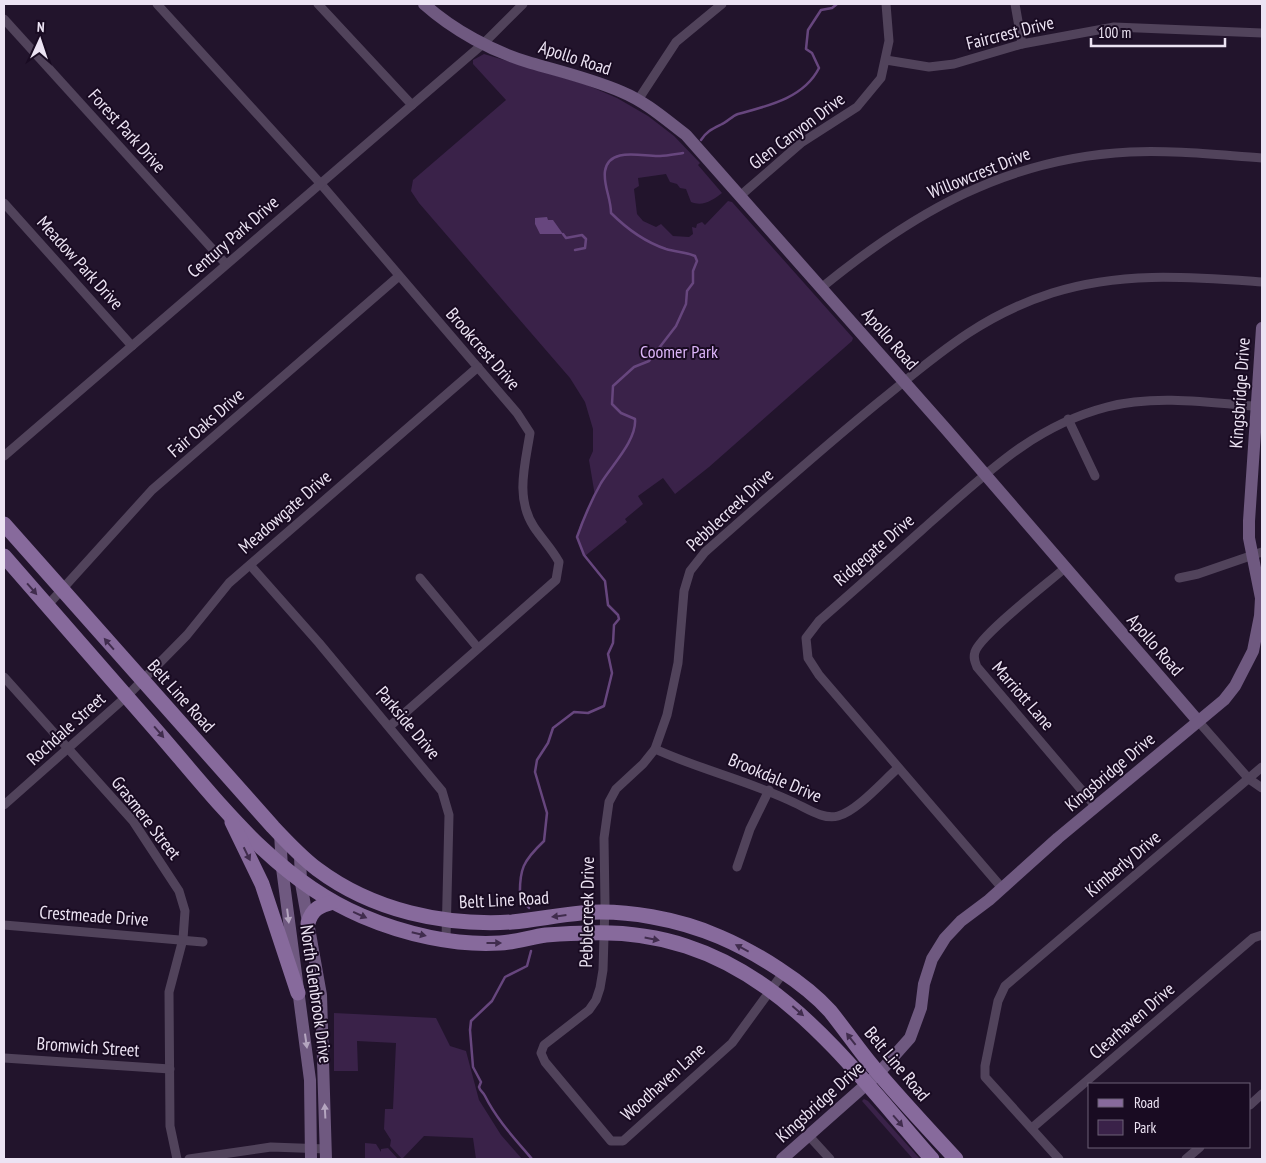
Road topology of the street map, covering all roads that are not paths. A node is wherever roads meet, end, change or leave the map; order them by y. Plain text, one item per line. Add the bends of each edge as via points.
1 (157, 4) edge
2 (318, 4) edge
3 (424, 4) edge
4 (523, 4) edge
5 (722, 4) edge
6 (886, 4) edge
7 (1016, 4) edge
8 (4, 20) edge
9 (1262, 33) edge
10 (484, 43) junction
11 (1022, 44) junction
12 (886, 60) junction
13 (638, 100) junction
14 (412, 105) junction
15 (1262, 158) edge
16 (320, 183) junction
17 (740, 196) junction
18 (4, 203) edge
19 (226, 264) junction
20 (399, 276) junction
21 (1262, 282) edge
22 (821, 288) junction
23 (1262, 328) edge
24 (132, 346) junction
25 (478, 367) junction
26 (904, 382) junction
27 (1260, 406) edge
28 (1068, 419) junction
29 (4, 456) edge
30 (985, 474) junction
31 (1095, 476) dead end
32 (4, 524) edge
33 (1257, 553) edge
34 (4, 556) edge
35 (250, 565) junction
36 (1065, 568) junction
37 (420, 578) dead end
38 (1179, 578) dead end
39 (62, 590) junction
40 (47, 606) junction
41 (478, 648) junction
42 (4, 677) edge
43 (141, 680) junction
44 (127, 696) junction
45 (1198, 721) junction
46 (390, 726) junction
47 (67, 749) junction
48 (655, 749) junction
49 (1262, 767) edge
50 (898, 768) junction
51 (1249, 778) junction
52 (1262, 788) edge
53 (768, 790) junction
54 (4, 805) edge
55 (1096, 807) junction
56 (226, 810) junction
57 (280, 833) junction
58 (300, 855) junction
59 (282, 868) junction
60 (737, 868) dead end
61 (301, 883) junction
62 (1002, 888) junction
63 (333, 902) junction
64 (604, 913) junction
65 (446, 921) junction
66 (308, 923) junction
67 (4, 925) edge
68 (604, 933) junction
69 (1262, 935) edge
70 (182, 939) junction
71 (446, 939) junction
72 (203, 942) dead end
73 (783, 973) junction
74 (770, 990) junction
75 (298, 993) junction
76 (541, 1053) joint
77 (4, 1058) edge
78 (170, 1069) junction
79 (878, 1074) junction
80 (865, 1084) junction
81 (1262, 1094) edge
82 (1251, 1104) edge
83 (1032, 1128) junction
84 (809, 1136) junction
85 (1199, 1148) edge
86 (310, 1154) edge
87 (326, 1154) edge
88 (177, 1159) edge
89 (189, 1159) edge
90 (782, 1159) edge
91 (830, 1159) edge
92 (932, 1159) edge
93 (956, 1159) edge
94 (1059, 1159) edge
95 (1186, 1159) edge

1 - 16 street, Brookcrest Drive
2 - 14 street
3 - 10 street, Apollo Road via 439,18
4 - 10 street, Century Park Drive
5 - 13 street via 676,42
6 - 12 street, Glen Canyon Drive via 889,41
7 - 11 street
8 - 19 street, Forest Park Drive
9 - 11 street, Faircrest Drive via 1114,27
10 - 13 street, Apollo Road via 530,62 571,72
10 - 14 street, Century Park Drive
11 - 12 street, Faircrest Drive via 954,64 929,67
12 - 17 street, Glen Canyon Drive via 881,78 857,108 801,143
13 - 17 street, Apollo Road via 686,135
14 - 16 street, Century Park Drive
15 - 22 street, Willowcrest Drive via 1129,152 1047,164 961,194 918,216 853,261
16 - 19 street, Century Park Drive
16 - 20 street, Brookcrest Drive
17 - 22 street, Apollo Road
18 - 24 street, Meadow Park Drive
19 - 24 street, Century Park Drive
20 - 25 street, Brookcrest Drive
20 - 39 street, Fair Oaks Drive via 152,490
21 - 26 street, Pebblecreek Drive via 1140,276 1054,293 984,321
22 - 26 street, Apollo Road
23 - 27 street, Kingsbridge Drive
24 - 29 street, Century Park Drive
25 - 35 street, Meadowgate Drive
25 - 41 street, Brookcrest Drive via 530,433 522,490 525,509 559,562 556,580
26 - 30 street, Apollo Road
26 - 48 street, Pebblecreek Drive via 820,450 705,552 690,571 684,591 678,663
27 - 28 street, Ridgegate Drive via 1187,401 1130,402
27 - 33 street, Kingsbridge Drive via 1249,521
28 - 30 street, Ridgegate Drive via 1032,438
28 - 31 street
30 - 36 street, Apollo Road
30 - 50 street, Ridgegate Drive via 819,621 806,638 808,658 819,674
32 - 39 main road, Belt Line Road
33 - 38 street
33 - 45 street, Kingsbridge Drive via 1261,598 1253,651 1224,700
34 -> 40 main road, Belt Line Road
35 - 43 street, Meadowgate Drive
35 - 46 street, Parkside Drive
36 - 45 street, Apollo Road
36 - 55 street, Marriott Lane via 992,632 975,651 974,661
37 - 41 street
39 - 40 street, Fair Oaks Drive
43 -> 39 main road, Belt Line Road
40 - 44 main road, Belt Line Road
41 - 46 street, Brookcrest Drive
42 - 47 street, Grasmere Street
43 - 44 street, Meadowgate Drive
43 - 57 main road, Belt Line Road
44 - 47 street, Rochdale Street
44 -> 56 main road, Belt Line Road
45 - 51 street, Apollo Road
45 - 55 street, Kingsbridge Drive
46 - 65 street, Parkside Drive via 442,791 449,814
47 - 54 street, Rochdale Street
47 - 70 street, Grasmere Street via 133,820 170,874 184,910
48 - 53 street, Brookdale Drive
48 - 64 street, Pebblecreek Drive via 644,764 616,789 609,802 604,838
49 - 51 street, Kimberly Drive
50 - 53 street, Brookdale Drive via 838,816 821,816
50 - 62 street, Ridgegate Drive
51 - 52 street, Apollo Road
51 - 83 street, Kimberly Drive via 1005,986 998,1000 985,1077
53 - 60 street
55 - 62 street, Kingsbridge Drive
56 - 59 main road, Belt Line Road
56 -> 75 main road via 264,890
57 - 58 main road, Belt Line Road
57 - 59 street, North Glenbrook Drive
58 - 61 street, North Glenbrook Drive
58 - 65 main road, Belt Line Road via 332,880 356,893 416,915
59 - 61 main road, Belt Line Road
59 -> 75 street, North Glenbrook Drive
61 - 63 main road, Belt Line Road
61 - 66 street, North Glenbrook Drive
62 - 79 street, Kingsbridge Drive via 945,938 932,959 921,1008 910,1038
63 - 66 main road via 312,912
63 -> 71 main road, Belt Line Road via 393,927
64 -> 65 main road, Belt Line Road via 514,922
64 - 68 street, Pebblecreek Drive
73 -> 64 main road, Belt Line Road via 737,945 699,930 657,919
65 - 71 street, Parkside Drive
87 -> 66 street, North Glenbrook Drive via 321,995
67 - 70 street, Crestmeade Drive
71 -> 68 main road, Belt Line Road via 500,943 545,935
68 -> 74 main road, Belt Line Road via 693,948 733,965
68 - 76 street, Pebblecreek Drive via 603,970 596,1000 589,1010 544,1045
69 - 83 street, Clearhaven Drive via 1253,938
70 - 72 street, Crestmeade Drive
70 - 78 street, Grasmere Street via 169,992
73 - 74 street, Woodhaven Lane
79 -> 73 main road, Belt Line Road via 828,1010
74 - 76 street, Woodhaven Lane via 732,1043 623,1141 611,1141
74 -> 80 main road, Belt Line Road via 809,1021
75 -> 86 street, North Glenbrook Drive via 310,1080
77 - 78 street, Bromwich Street
78 - 88 street, Grasmere Street via 170,1126
79 - 80 street, Kingsbridge Drive
79 - 93 main road, Belt Line Road
80 - 84 street, Kingsbridge Drive
80 -> 92 main road, Belt Line Road
81 - 82 street
83 - 94 street
84 - 90 street, Kingsbridge Drive
84 - 91 street
85 - 95 street
86 - 87 street
86 - 89 street via 271,1147

